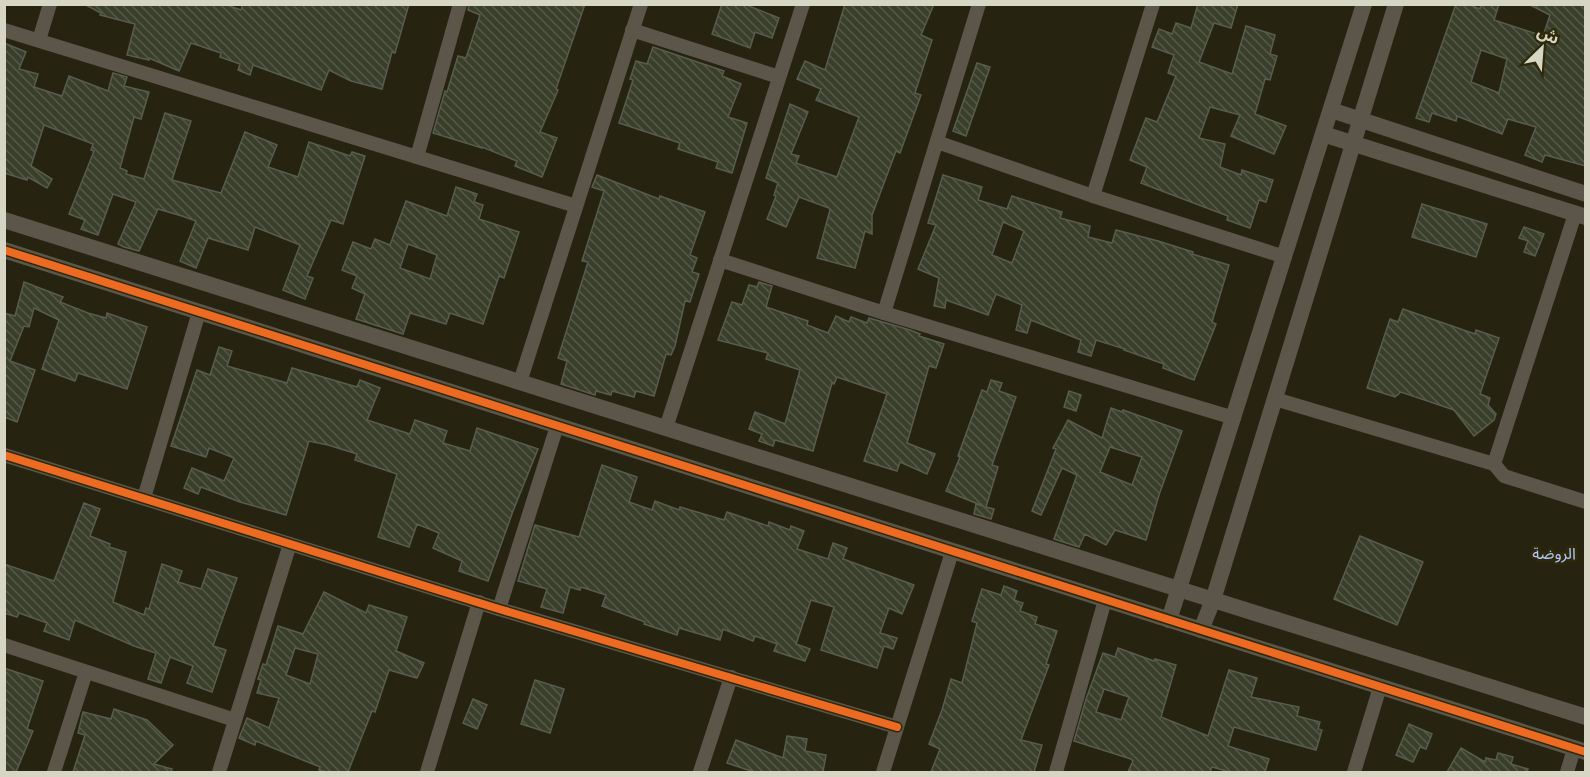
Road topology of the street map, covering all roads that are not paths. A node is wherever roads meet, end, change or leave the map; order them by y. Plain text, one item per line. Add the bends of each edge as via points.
1 (50, 4) edge
2 (460, 4) edge
3 (641, 4) edge
4 (803, 4) edge
5 (979, 4) edge
6 (1153, 4) edge
7 (1364, 4) edge
8 (1396, 4) edge
9 (4, 30) edge
10 (632, 30) junction
11 (39, 40) junction
12 (779, 77) junction
13 (1331, 110) junction
14 (1360, 119) junction
15 (1323, 135) junction
16 (937, 142) junction
17 (1353, 143) junction
18 (417, 157) junction
19 (1586, 194) edge
20 (1093, 196) junction
21 (576, 206) junction
22 (1580, 216) edge
23 (4, 220) edge
24 (4, 250) edge
25 (1284, 257) junction
26 (720, 260) junction
27 (200, 312) junction
28 (884, 314) junction
29 (520, 382) junction
30 (1275, 399) junction
31 (1234, 418) junction
32 (557, 426) junction
33 (666, 428) junction
34 (4, 455) edge
35 (1494, 464) junction
36 (144, 498) junction
37 (1586, 502) edge
38 (290, 544) junction
39 (952, 552) junction
40 (1180, 589) junction
41 (1105, 600) junction
42 (1213, 600) junction
43 (479, 602) junction
44 (499, 609) junction
45 (1169, 620) junction
46 (1201, 630) junction
47 (4, 645) edge
48 (86, 672) junction
49 (731, 677) junction
50 (1380, 687) junction
51 (1586, 717) edge
52 (236, 720) junction
53 (897, 727) junction
54 (1580, 751) edge
55 (54, 772) edge
56 (219, 772) edge
57 (427, 772) edge
58 (700, 772) edge
59 (883, 772) edge
60 (1057, 772) edge
61 (1354, 772) edge
62 (1567, 772) edge

1 - 11 street
2 - 18 street
3 - 10 street
4 - 12 street
5 - 16 street
6 - 20 street
7 - 13 street
8 - 14 street
9 - 11 street
10 - 12 street
10 - 21 street
11 - 18 street
12 - 26 street
13 - 14 street
13 - 15 street
14 - 17 street
14 - 19 street
15 - 17 street
15 - 25 street
16 - 20 street
16 - 28 street
17 - 22 street
17 - 30 street
18 - 21 street
20 - 25 street
21 - 29 street
22 - 35 street
23 - 29 street
24 - 27 street
25 - 31 street
26 - 28 street
26 - 33 street
27 - 32 street
27 - 36 street
28 - 31 street
29 - 33 street
30 - 35 street
30 - 42 street
31 - 40 street
32 - 39 street
32 - 44 street
33 - 40 street
34 - 36 street
35 - 37 street via 1504,476
36 - 38 street
38 - 43 street
38 - 52 street
39 - 41 street
39 - 53 street
40 - 42 street
40 - 45 street
41 - 45 street
41 - 60 street
42 - 46 street
42 - 51 street
43 - 44 street
43 - 57 street
44 - 49 street
45 - 46 street
46 - 50 street
47 - 48 street
48 - 52 street
48 - 55 street
49 - 53 street
49 - 58 street
50 - 54 street
50 - 61 street
52 - 56 street
53 - 59 street
54 - 62 street

